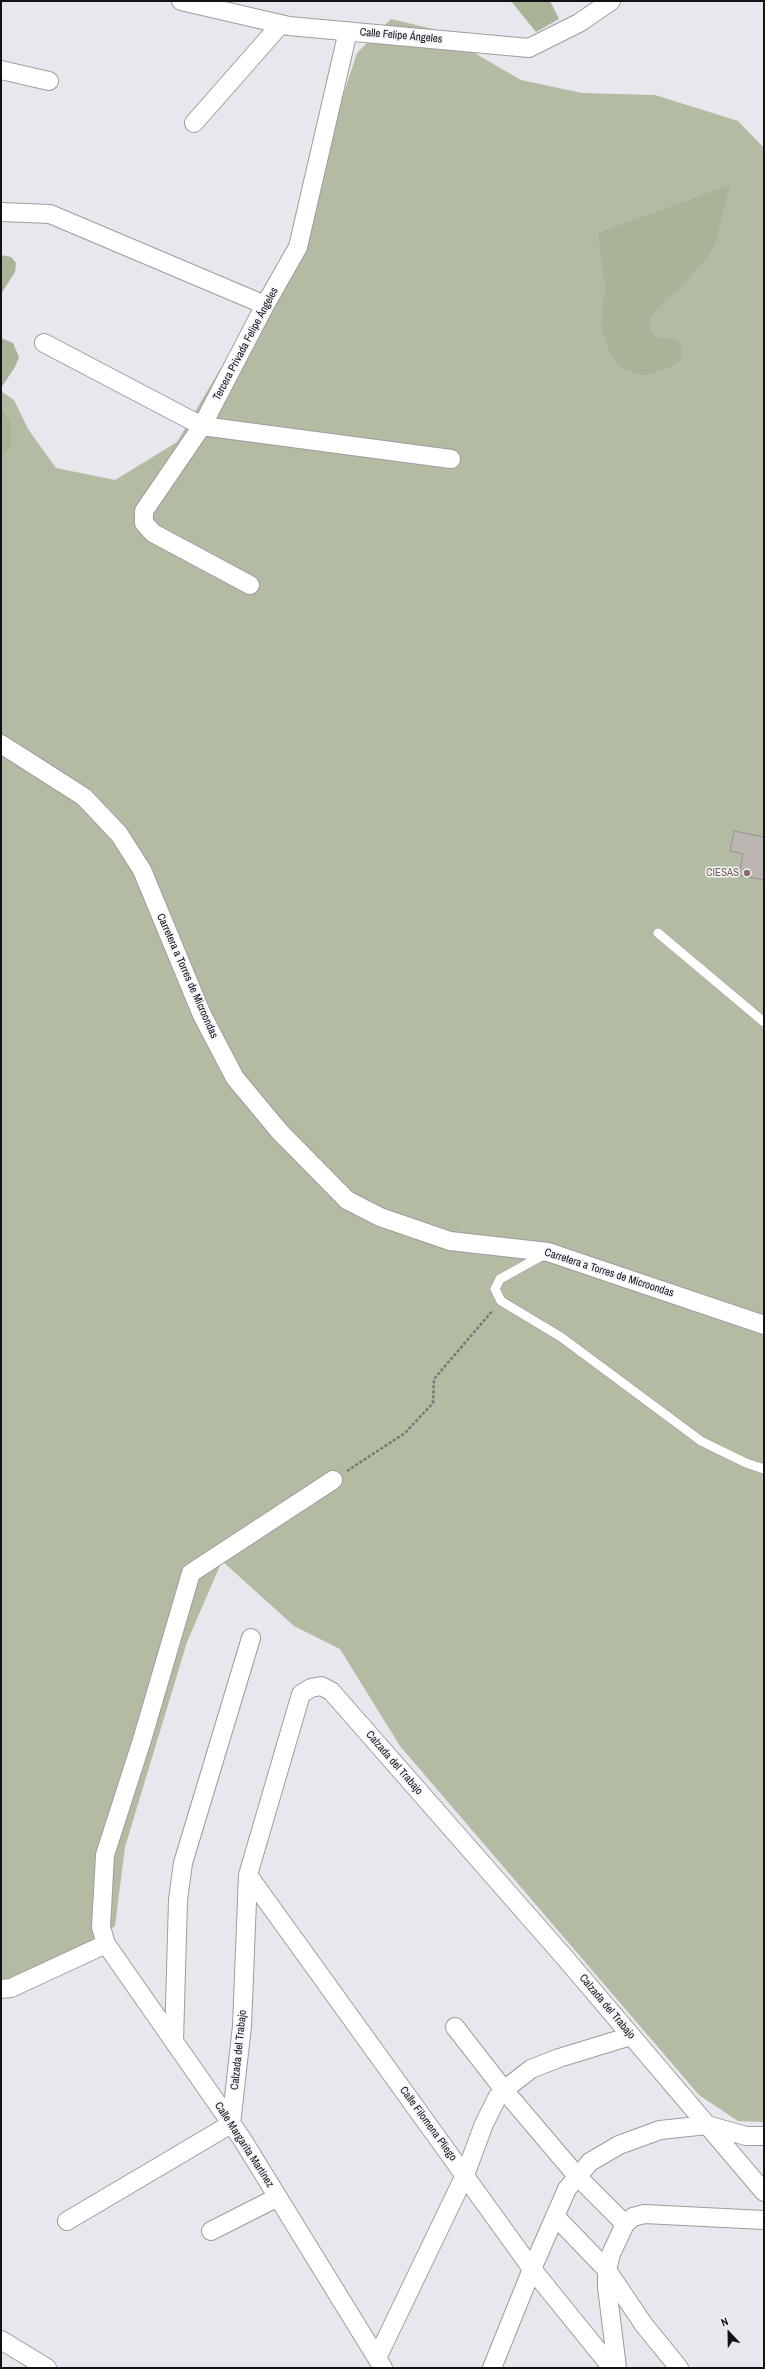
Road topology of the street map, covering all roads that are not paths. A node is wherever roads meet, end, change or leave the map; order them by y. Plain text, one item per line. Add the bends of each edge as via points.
1 (181, 1) edge
2 (611, 1) edge
3 (281, 24) junction
4 (348, 31) junction
5 (1, 70) edge
6 (49, 81) dead end
7 (194, 123) dead end
8 (1, 212) edge
9 (265, 304) junction
10 (44, 342) dead end
11 (202, 426) junction
12 (451, 459) dead end
13 (250, 585) dead end
14 (1, 744) edge
15 (658, 933) dead end
16 (764, 1022) edge
17 (548, 1252) junction
18 (764, 1325) edge
19 (764, 1469) edge
20 (333, 1480) road end
21 (251, 1638) dead end
22 (248, 1875) junction
23 (106, 1944) junction
24 (1, 1989) edge
25 (455, 2027) dead end
26 (631, 2036) junction
27 (174, 2041) junction
28 (504, 2090) junction
29 (231, 2124) junction
30 (706, 2125) junction
31 (764, 2136) edge
32 (464, 2175) junction
33 (577, 2176) junction
34 (764, 2192) edge
35 (278, 2198) junction
36 (555, 2216) junction
37 (764, 2220) edge
38 (66, 2221) dead end
39 (625, 2224) junction
40 (210, 2231) dead end
41 (532, 2268) junction
42 (608, 2270) junction
43 (1, 2340) edge
44 (380, 2363) edge
45 (47, 2368) edge
46 (492, 2368) edge
47 (612, 2368) edge
48 (617, 2368) edge
49 (679, 2368) edge

1 - 3 street, Calle Felipe Ángeles
2 - 4 street, Calle Felipe Ángeles via 579,23 529,48
3 - 4 street, Calle Felipe Ángeles
3 - 7 street
4 - 9 street, Tercera Privada Felipe Ángeles via 298,248
5 - 6 street
8 - 9 street via 50,214
9 - 11 street, Tercera Privada Felipe Ángeles
10 - 11 street
11 - 12 street
11 - 13 street, Tercera Privada Felipe Ángeles via 144,511 144,523 153,533
14 - 17 street, Carretera a Torres de Microondas via 84,797 119,834 142,870 202,1015 235,1078 280,1132 347,1200 380,1218 450,1241
15 - 16 lane
17 - 18 street, Carretera a Torres de Microondas
17 - 19 lane via 500,1279 495,1289 501,1301 561,1337 701,1441
20 - 23 street, Calle Margarita Martínez via 191,1573 105,1855 101,1927
21 - 27 street via 183,1863 178,1900
22 - 26 street, Calzada del Trabajo via 301,1694 321,1686 331,1691
22 - 29 street, Calzada del Trabajo via 242,2026
22 - 32 street, Calle Filomena Pliego
23 - 24 street via 11,1988
23 - 27 street, Calle Margarita Martínez
25 - 28 street
26 - 28 street via 531,2069
26 - 30 street, Calzada del Trabajo
27 - 29 street, Calle Margarita Martínez
28 - 32 street via 496,2098
28 - 33 street
29 - 35 street, Calle Margarita Martínez
29 - 38 street
30 - 31 street via 746,2136
30 - 33 street via 660,2130 619,2145 590,2162
30 - 34 street, Calzada del Trabajo
32 - 41 street, Calle Filomena Pliego
32 - 44 street
33 - 36 street via 567,2189
33 - 39 street
35 - 40 street
35 - 44 street, Calle Margarita Martínez
36 - 41 street
36 - 42 street
37 - 39 street via 644,2214 633,2217
39 - 42 street via 611,2254
41 - 46 street
41 - 47 street, Calle Filomena Pliego
42 - 48 street via 607,2286
42 - 49 street via 644,2324
43 - 45 street

